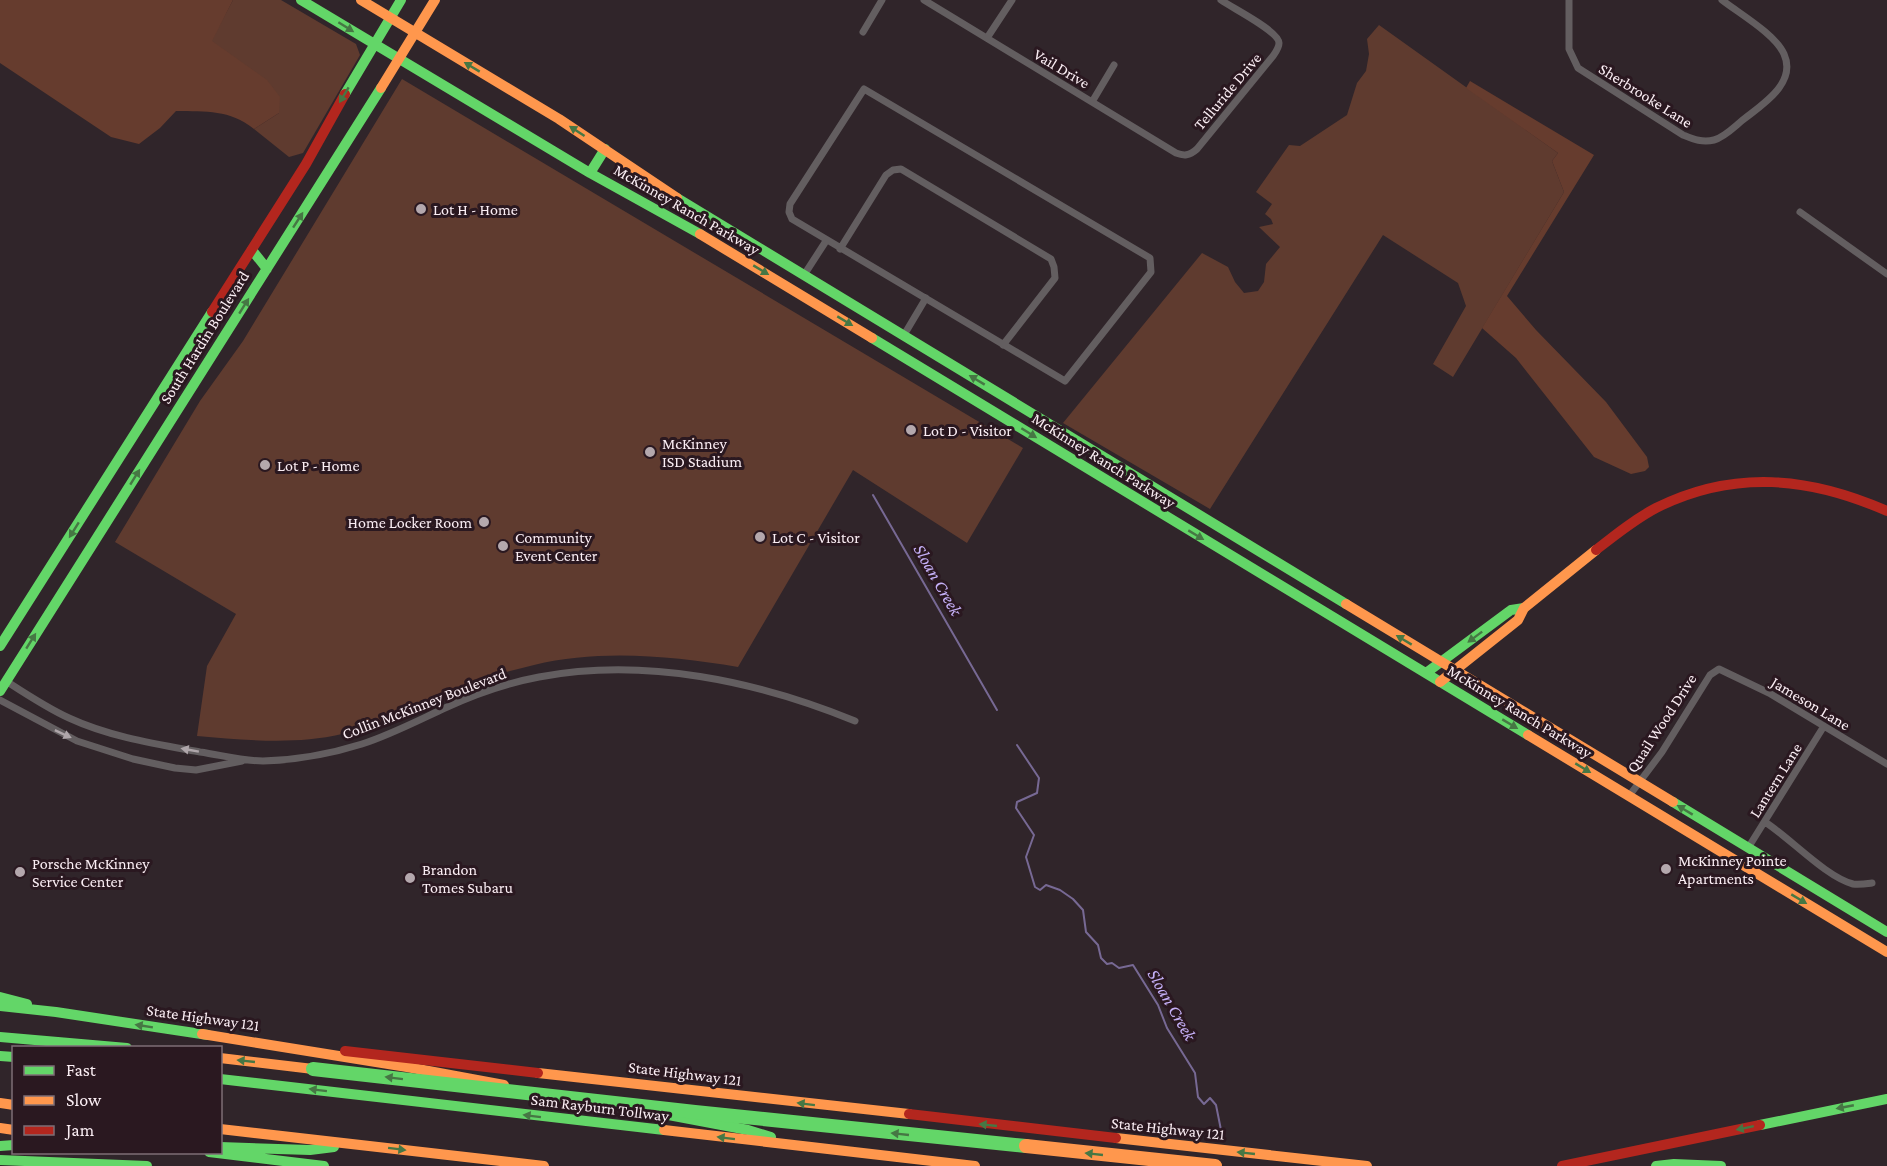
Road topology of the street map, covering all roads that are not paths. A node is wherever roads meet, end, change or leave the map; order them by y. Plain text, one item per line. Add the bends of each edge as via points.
1 (302, 0) edge
2 (361, 0) edge
3 (401, 0) edge
4 (435, 0) edge
5 (882, 0) edge
6 (924, 0) edge
7 (1011, 0) edge
8 (1221, 0) edge
9 (1569, 0) edge
10 (1722, 0) edge
11 (390, 18) junction
12 (863, 32) dead end
13 (415, 33) junction
14 (987, 38) junction
15 (375, 45) junction
16 (399, 59) junction
17 (1114, 65) dead end
18 (1092, 102) junction
19 (604, 149) junction
20 (1188, 155) joint
21 (590, 173) junction
22 (1800, 212) dead end
23 (826, 241) junction
24 (840, 249) junction
25 (252, 250) junction
26 (271, 263) junction
27 (1887, 274) edge
28 (804, 275) junction
29 (795, 290) junction
30 (926, 298) junction
31 (904, 335) junction
32 (1003, 345) junction
33 (1887, 511) edge
34 (1524, 608) junction
35 (0, 646) edge
36 (1441, 662) junction
37 (1719, 669) joint
38 (1454, 670) junction
39 (1426, 674) junction
40 (1440, 682) junction
41 (2, 683) edge
42 (0, 700) edge
43 (855, 722) dead end
44 (1824, 726) junction
45 (247, 760) junction
46 (1887, 764) edge
47 (1639, 782) junction
48 (1629, 795) junction
49 (1765, 822) junction
50 (1748, 848) junction
51 (1872, 883) dead end
52 (1887, 932) edge
53 (1887, 952) edge
54 (0, 997) edge
55 (0, 1006) edge
56 (56, 1012) junction
57 (202, 1034) junction
58 (0, 1036) edge
59 (115, 1046) edge
60 (222, 1058) edge
61 (222, 1079) edge
62 (1887, 1099) edge
63 (222, 1129) edge
64 (354, 1144) junction
65 (222, 1148) edge
66 (805, 1148) junction
67 (222, 1154) edge
68 (0, 1160) edge
69 (147, 1166) edge
70 (324, 1166) edge
71 (544, 1166) edge
72 (975, 1166) edge
73 (1215, 1166) edge
74 (1367, 1166) edge
75 (1562, 1166) edge
76 (1656, 1166) edge
77 (1721, 1166) edge

1 -> 15 main road, McKinney Ranch Parkway
2 - 11 main road, McKinney Ranch Parkway
3 - 11 main road, South Hardin Boulevard
4 - 13 main road, South Hardin Boulevard
5 - 12 street
6 - 14 street, Vail Drive
7 - 14 street
8 - 20 street, Telluride Drive via 1270,31 1278,39 1277,50
9 - 10 street, Sherbrooke Lane via 1569,49 1578,68 1683,135 1702,141 1718,138 1760,107 1779,89 1786,70 1783,53 1773,39
11 - 13 main road, McKinney Ranch Parkway
11 - 15 main road, South Hardin Boulevard
13 - 16 main road, South Hardin Boulevard
19 -> 13 main road, McKinney Ranch Parkway
14 - 18 street, Vail Drive
15 - 16 main road, McKinney Ranch Parkway
15 -> 25 main road, South Hardin Boulevard
16 - 21 main road, McKinney Ranch Parkway
26 -> 16 main road, South Hardin Boulevard
17 - 18 street
18 - 20 street, Vail Drive via 1176,153
19 - 21 main road
19 - 28 main road, McKinney Ranch Parkway
21 -> 29 main road, McKinney Ranch Parkway
22 - 27 street
23 - 24 street
23 - 28 street
23 - 32 street via 792,219 790,204 864,89 1150,258 1151,272 1065,381
24 - 30 street
24 - 32 street via 886,175 901,170 1051,259 1055,278
25 - 26 main road
25 -> 35 main road, South Hardin Boulevard
41 -> 26 main road, South Hardin Boulevard
28 - 29 main road
28 - 31 main road, McKinney Ranch Parkway
29 -> 39 main road, McKinney Ranch Parkway
30 - 31 street
30 - 32 street
36 -> 31 main road, McKinney Ranch Parkway
33 - 34 main road via 1837,490 1791,481 1750,481 1708,489 1679,498 1642,517
34 -> 36 main road via 1511,610
34 - 38 main road via 1518,620
36 - 38 main road, McKinney Ranch Parkway
36 - 39 main road
37 - 44 street, Jameson Lane via 1763,689
37 - 47 street, Quail Wood Drive via 1708,677
38 - 40 main road
38 - 47 main road, McKinney Ranch Parkway
39 - 40 main road, McKinney Ranch Parkway
40 -> 48 main road, McKinney Ranch Parkway
45 -> 41 street, Collin McKinney Boulevard via 97,729
42 -> 45 street, Collin McKinney Boulevard via 77,741 148,763 196,770
43 - 45 street, Collin McKinney Boulevard via 770,692 715,680 643,672 582,672 493,689 345,749 298,758
44 - 46 street, Jameson Lane
44 - 49 street, Lantern Lane
47 - 48 street, Quail Wood Drive
50 -> 47 main road, McKinney Ranch Parkway
48 -> 53 main road, McKinney Ranch Parkway
49 - 50 street, Lantern Lane
49 - 51 street via 1846,881
50 - 52 main road, McKinney Ranch Parkway
54 - 56 main road
55 - 56 main road, State Highway 121
57 -> 56 main road, State Highway 121
57 - 66 main road via 748,1130
74 -> 57 main road, State Highway 121
58 - 59 main road
73 -> 60 main road, bridge via 707,1114
66 -> 61 main road, Sam Rayburn Tollway
62 -> 75 main road
63 - 64 main road
64 - 65 main road via 310,1150
64 -> 71 main road
66 - 72 main road, Sam Rayburn Tollway
67 - 70 main road
68 - 69 main road
76 - 77 main road

